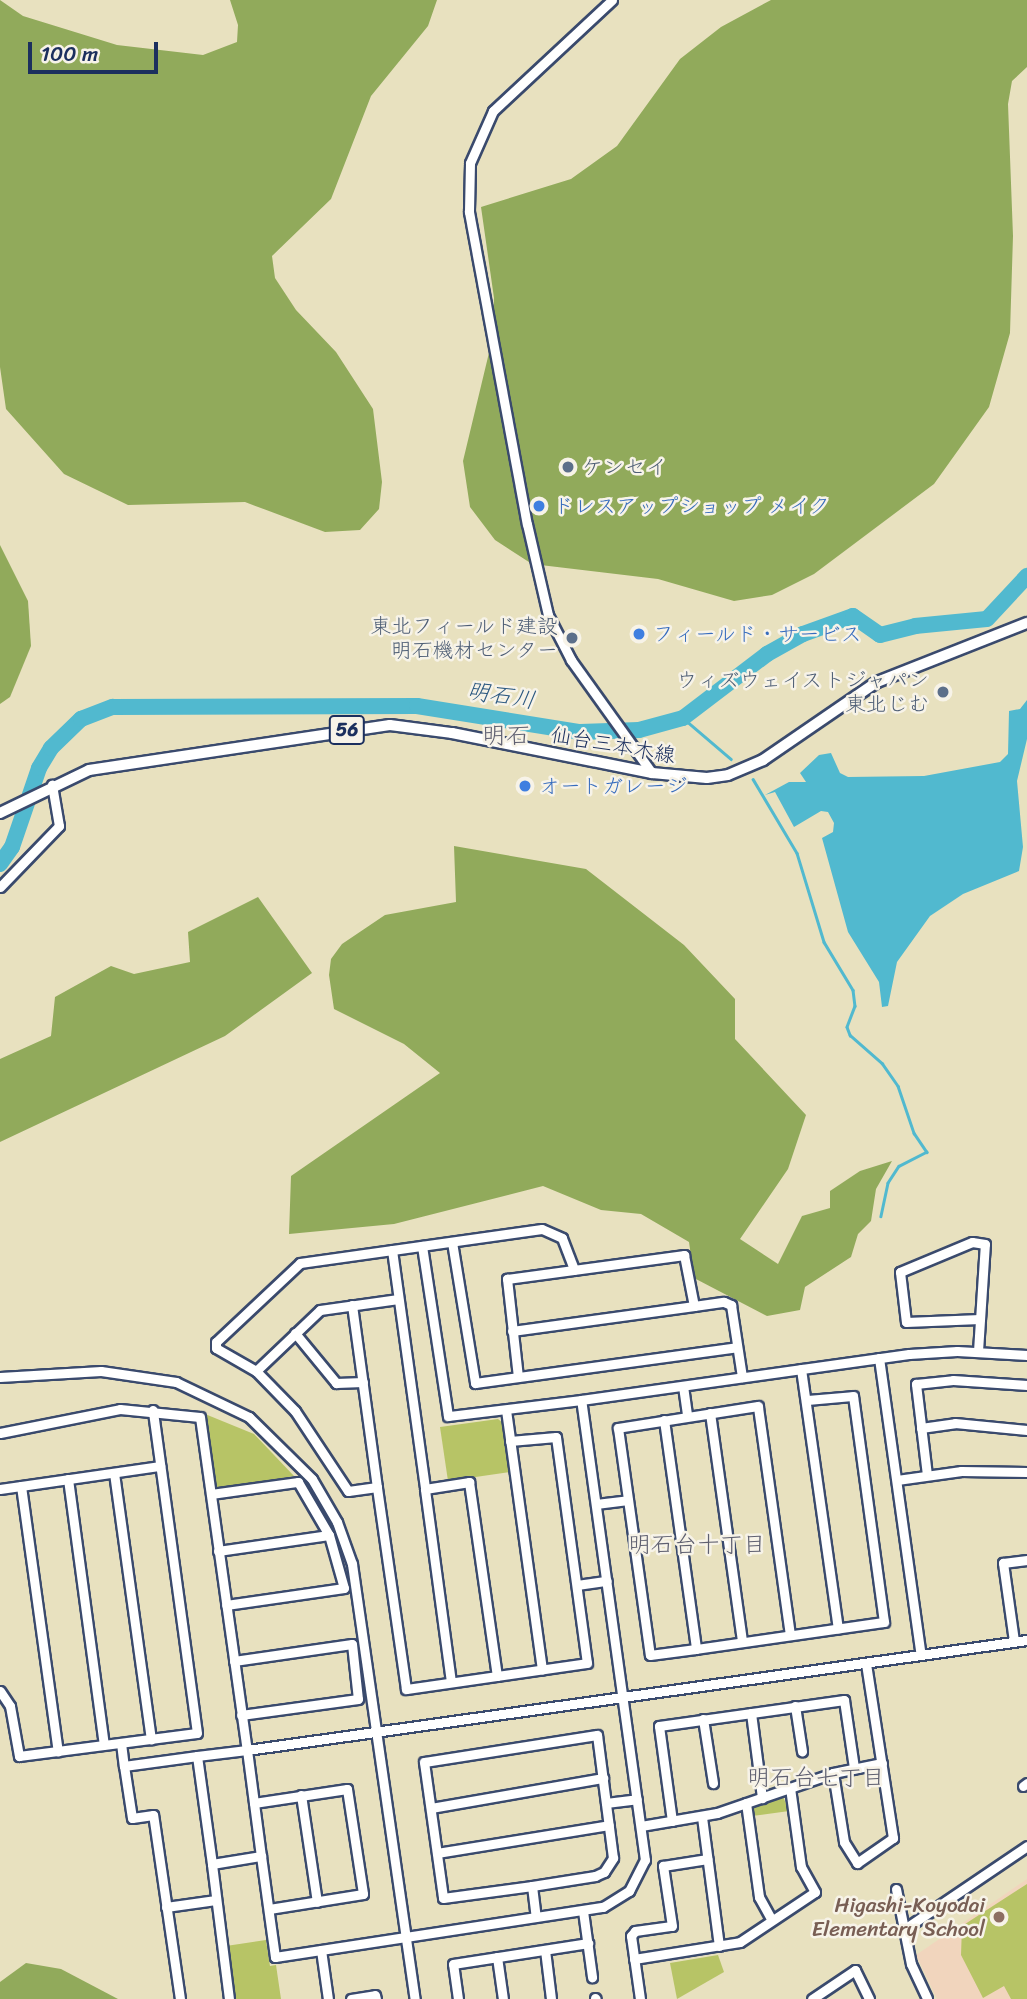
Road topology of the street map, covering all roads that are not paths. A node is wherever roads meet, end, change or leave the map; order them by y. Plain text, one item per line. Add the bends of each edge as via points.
1 (612, 0) edge
2 (1027, 623) edge
3 (652, 773) junction
4 (48, 788) junction
5 (0, 813) edge
6 (0, 887) edge
7 (452, 1242) junction
8 (422, 1247) junction
9 (391, 1250) junction
10 (574, 1270) junction
11 (398, 1299) junction
12 (352, 1305) junction
13 (694, 1306) junction
14 (980, 1318) junction
15 (512, 1331) junction
16 (295, 1334) junction
17 (737, 1347) junction
18 (978, 1351) junction
19 (1027, 1355) edge
20 (880, 1358) junction
21 (801, 1369) junction
22 (256, 1371) junction
23 (0, 1377) edge
24 (518, 1377) junction
25 (742, 1377) junction
26 (363, 1382) junction
27 (1027, 1385) edge
28 (683, 1386) junction
29 (582, 1400) junction
30 (806, 1400) junction
31 (152, 1410) junction
32 (506, 1410) junction
33 (710, 1413) junction
34 (687, 1416) junction
35 (664, 1420) junction
36 (921, 1427) junction
37 (1027, 1430) edge
38 (0, 1433) edge
39 (510, 1441) junction
40 (160, 1466) junction
41 (1027, 1472) edge
42 (114, 1473) junction
43 (928, 1475) junction
44 (68, 1479) junction
45 (897, 1480) junction
46 (21, 1486) junction
47 (377, 1487) junction
48 (0, 1489) edge
49 (425, 1489) junction
50 (211, 1494) junction
51 (628, 1500) junction
52 (596, 1504) junction
53 (329, 1535) junction
54 (218, 1551) junction
55 (1027, 1560) edge
56 (607, 1581) junction
57 (577, 1585) junction
58 (226, 1605) junction
59 (838, 1629) junction
60 (790, 1635) junction
61 (1027, 1640) edge
62 (742, 1642) junction
63 (1014, 1642) junction
64 (696, 1649) junction
65 (921, 1655) junction
66 (234, 1661) junction
67 (866, 1663) junction
68 (542, 1670) junction
69 (497, 1676) junction
70 (451, 1682) junction
71 (0, 1691) edge
72 (623, 1696) junction
73 (795, 1706) junction
74 (751, 1713) junction
75 (242, 1715) junction
76 (703, 1719) junction
77 (377, 1730) junction
78 (150, 1739) junction
79 (121, 1743) junction
80 (104, 1745) junction
81 (247, 1750) junction
82 (58, 1751) junction
83 (802, 1751) dead end
84 (197, 1756) junction
85 (882, 1763) junction
86 (124, 1766) junction
87 (854, 1768) junction
88 (833, 1773) junction
89 (603, 1778) junction
90 (713, 1783) dead end
91 (790, 1788) junction
92 (302, 1796) junction
93 (637, 1798) junction
94 (762, 1798) junction
95 (254, 1803) junction
96 (606, 1803) junction
97 (746, 1803) junction
98 (430, 1808) junction
99 (702, 1817) junction
100 (672, 1821) junction
101 (609, 1825) junction
102 (641, 1826) junction
103 (1027, 1846) edge
104 (437, 1853) junction
105 (261, 1856) junction
106 (707, 1859) junction
107 (212, 1864) junction
108 (532, 1886) junction
109 (896, 1889) dead end
110 (216, 1900) junction
111 (317, 1902) junction
112 (166, 1907) junction
113 (269, 1909) junction
114 (583, 1911) junction
115 (537, 1917) junction
116 (772, 1920) junction
117 (903, 1930) junction
118 (407, 1938) junction
119 (587, 1943) junction
120 (719, 1946) junction
121 (321, 1950) junction
122 (545, 1950) junction
123 (497, 1957) junction
124 (634, 1959) junction
125 (592, 1977) dead end
126 (814, 1998) edge
127 (180, 1999) edge
128 (229, 1999) edge
129 (327, 1999) edge
130 (351, 1999) edge
131 (376, 1999) edge
132 (415, 1999) edge
133 (457, 1999) edge
134 (503, 1999) edge
135 (551, 1999) edge
136 (640, 1999) edge
137 (869, 1999) edge
138 (926, 1999) edge

1 - 3 street via 492,111 475,146 469,212 548,615 571,660
2 - 3 main road, 仙台三本木線 / 56 via 877,682 749,768 707,778
3 - 4 main road, 仙台三本木線 / 56 via 390,725 114,765
4 - 5 main road, 仙台三本木線 / 56
4 - 6 street via 60,812 59,826
7 - 8 street
7 - 10 street via 548,1230 562,1238
7 - 24 street via 472,1382
8 - 9 street
8 - 32 street via 445,1412 452,1418
9 - 11 street
9 - 22 street via 296,1265 216,1342 216,1348
10 - 13 street via 684,1255
10 - 15 street via 506,1279
11 - 12 street
11 - 49 street
12 - 16 street via 320,1310
12 - 26 street
13 - 15 street
13 - 17 street via 724,1301 732,1305
14 - 14 street via 906,1322 900,1272 972,1242 985,1244
14 - 18 street
15 - 24 street
16 - 22 street
16 - 26 street via 336,1383
17 - 24 street
17 - 25 street
18 - 19 street
18 - 20 street
20 - 21 street
20 - 45 street
21 - 25 street
21 - 30 street
22 - 47 street via 302,1419 348,1490
23 - 77 street via 101,1371 151,1376 213,1397 271,1434 312,1479 345,1544
25 - 28 street
26 - 47 street
27 - 36 street via 953,1380 916,1384
28 - 29 street
28 - 34 street
29 - 32 street
29 - 52 street
30 - 59 street
30 - 59 street via 853,1396 884,1622
31 - 38 street via 94,1412 57,1424
31 - 40 street
31 - 50 street via 200,1417
32 - 39 street
33 - 34 street
33 - 60 street via 758,1406
33 - 62 street
34 - 35 street
35 - 51 street via 618,1428
35 - 64 street
36 - 37 street via 956,1423
36 - 43 street
39 - 57 street via 556,1437
39 - 68 street
40 - 42 street
40 - 78 street via 197,1733
41 - 43 street
42 - 44 street
42 - 78 street
43 - 45 street
44 - 46 street
44 - 80 street
45 - 65 street
46 - 48 street
46 - 82 street
47 - 70 street via 406,1689
49 - 69 street via 469,1482
49 - 70 street
50 - 53 street via 298,1482
50 - 54 street
51 - 52 street
51 - 64 street via 650,1655
52 - 56 street
53 - 54 street
53 - 58 street via 344,1588
54 - 58 street
55 - 63 street via 1003,1563
56 - 57 street
56 - 72 street
57 - 68 street via 587,1663
58 - 66 street
59 - 60 street
60 - 62 street
61 - 63 street
62 - 64 street
63 - 65 street
65 - 67 street
66 - 75 street
66 - 75 street via 352,1644 358,1699
67 - 72 street
67 - 85 street
68 - 69 street
69 - 70 street
71 - 82 street via 10,1706 19,1756
72 - 77 street
72 - 93 street
73 - 74 street
73 - 83 street
73 - 87 street via 844,1700
74 - 76 street
74 - 94 street
75 - 81 street
76 - 90 street
76 - 100 street via 659,1726
77 - 81 street
77 - 118 street
78 - 79 street
79 - 80 street
79 - 86 street
80 - 82 street
81 - 84 street
81 - 95 street
84 - 86 street
84 - 107 street
85 - 87 street
85 - 88 street via 893,1838 857,1863 844,1842
86 - 112 street via 132,1818 153,1815
87 - 88 street
88 - 91 street
89 - 96 street
89 - 98 street
89 - 98 street via 597,1735 424,1762
91 - 94 street
91 - 116 street via 801,1867 815,1892
92 - 95 street
92 - 111 street
92 - 111 street via 347,1788 363,1894
93 - 96 street
93 - 102 street
94 - 97 street
95 - 105 street
96 - 101 street
97 - 99 street
97 - 116 street via 759,1897
98 - 104 street
99 - 100 street
99 - 106 street
100 - 102 street
101 - 104 street
101 - 108 street via 613,1858 604,1872
102 - 114 street via 645,1860 634,1885 618,1901
103 - 117 street
104 - 108 street via 443,1898
105 - 107 street
105 - 113 street
106 - 120 street
106 - 124 street via 663,1866 672,1926 635,1931 631,1936
107 - 110 street
108 - 115 street
109 - 117 street
110 - 112 street
110 - 128 street
111 - 113 street
112 - 127 street
113 - 121 street via 275,1957
114 - 115 street
114 - 119 street
115 - 118 street
116 - 120 street via 740,1942
117 - 138 street
118 - 121 street
118 - 132 street
119 - 122 street
119 - 125 street
120 - 124 street
121 - 129 street
122 - 123 street
122 - 135 street
123 - 133 street via 453,1964
123 - 134 street
124 - 136 street
126 - 137 street via 855,1970
130 - 131 street via 375,1995

